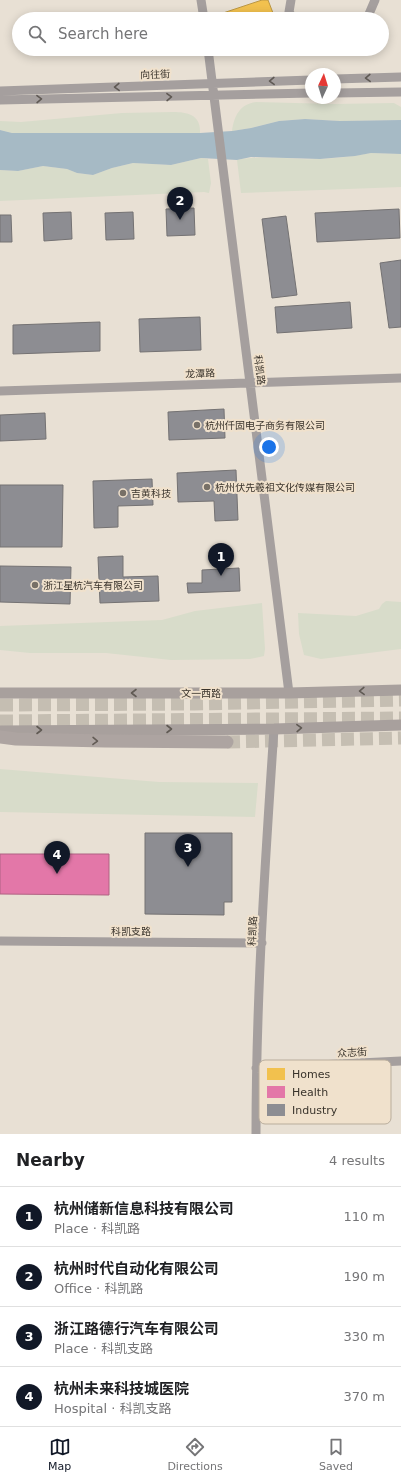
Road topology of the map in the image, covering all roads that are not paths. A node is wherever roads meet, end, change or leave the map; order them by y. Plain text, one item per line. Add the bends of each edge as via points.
1 (201, 0) edge
2 (291, 0) edge
3 (375, 0) edge
4 (203, 12) edge
5 (289, 12) edge
6 (370, 12) edge
7 (209, 56) edge
8 (401, 77) edge
9 (341, 79) edge
10 (305, 80) edge
11 (212, 83) junction
12 (0, 91) edge
13 (401, 92) edge
14 (341, 93) edge
15 (305, 94) edge
16 (213, 96) junction
17 (0, 100) edge
18 (401, 378) edge
19 (250, 383) junction
20 (0, 391) edge
21 (401, 690) edge
22 (0, 692) edge
23 (289, 693) junction
24 (401, 725) edge
25 (274, 729) junction
26 (0, 731) edge
27 (0, 737) edge
28 (227, 742) tunnel mouth
29 (0, 941) edge
30 (262, 943) junction
31 (391, 1061) edge
32 (401, 1061) edge
33 (256, 1068) junction
34 (259, 1068) edge
35 (256, 1134) edge

1 - 4 street
2 - 5 street
3 - 6 street
7 - 11 street, 科凯路
8 -> 9 street
10 -> 11 street, 向往街
11 -> 12 street, 向往街
11 - 16 street, 科凯路
13 - 14 street
15 - 16 street
17 -> 16 street
16 - 19 street, 科凯路
18 - 19 street, 龙潭路
19 - 20 street, 龙潭路
19 - 23 street, 科凯路
21 -> 23 main road, 文一西路
23 -> 22 main road, 文一西路
25 -> 24 main road
26 -> 25 main road
25 - 30 street, 科凯路
27 -> 28 highway via 90,741
29 - 30 street, 科凯支路
30 - 33 street, 科凯路
31 - 32 street, 众志街
33 - 34 street, 众志街
33 - 35 street, 科凯路

